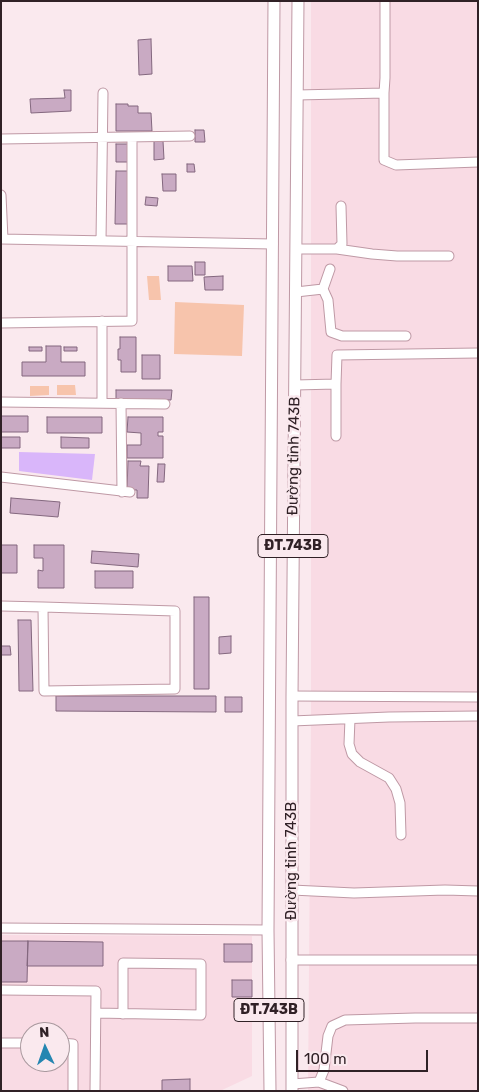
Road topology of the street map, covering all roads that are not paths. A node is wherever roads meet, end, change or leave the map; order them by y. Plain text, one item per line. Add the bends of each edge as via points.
1 (274, 1) edge
2 (298, 1) edge
3 (384, 1) edge
4 (103, 93) dead end
5 (384, 93) junction
6 (297, 95) junction
7 (190, 136) dead end
8 (102, 137) junction
9 (132, 137) junction
10 (1, 139) edge
11 (478, 162) edge
12 (1, 195) edge
13 (341, 206) dead end
14 (2, 239) edge
15 (101, 241) junction
16 (132, 241) junction
17 (287, 245) junction
18 (337, 249) junction
19 (449, 256) dead end
20 (330, 268) dead end
21 (323, 289) junction
22 (296, 292) junction
23 (102, 321) junction
24 (1, 322) edge
25 (406, 336) dead end
26 (478, 353) edge
27 (336, 384) junction
28 (295, 385) junction
29 (1, 402) edge
30 (102, 403) junction
31 (121, 403) junction
32 (165, 404) dead end
33 (336, 436) dead end
34 (1, 477) edge
35 (1, 606) edge
36 (43, 607) junction
37 (292, 696) junction
38 (478, 697) edge
39 (478, 716) edge
40 (350, 719) junction
41 (292, 721) junction
42 (401, 835) dead end
43 (292, 890) junction
44 (478, 891) edge
45 (1, 928) edge
46 (268, 930) junction
47 (291, 960) junction
48 (478, 960) edge
49 (1, 990) edge
50 (96, 1014) junction
51 (123, 1014) junction
52 (478, 1018) edge
53 (1, 1043) edge
54 (20, 1043) edge
55 (70, 1044) edge
56 (319, 1082) junction
57 (292, 1087) edge
58 (73, 1091) edge
59 (95, 1091) edge
60 (270, 1091) edge
61 (343, 1091) edge

1 - 17 main road, Đường tỉnh 743B / ĐT.743B
2 - 6 main road, Đường tỉnh 743B / ĐT.743B
3 - 5 street
4 - 8 street
5 - 6 street
5 - 11 street via 384,160 396,165
6 - 17 main road, Đường tỉnh 743B / ĐT.743B
7 - 9 street
8 - 9 street
8 - 10 street
8 - 15 street
9 - 16 street
12 - 14 street
13 - 18 street via 342,244
14 - 15 street
15 - 16 street
16 - 17 street
16 - 23 street via 132,321
17 - 18 street
17 - 22 main road, Đường tỉnh 743B / ĐT.743B
17 - 46 main road, Đường tỉnh 743B / ĐT.743B
18 - 19 street via 398,256
20 - 21 street
21 - 22 street
21 - 25 street via 328,300 330,332 342,336
22 - 28 main road, Đường tỉnh 743B / ĐT.743B
23 - 24 street
23 - 30 street
26 - 27 street via 337,355
27 - 28 street
27 - 33 street
28 - 37 main road, Đường tỉnh 743B / ĐT.743B
29 - 30 street
30 - 31 street
31 - 32 street
31 - 34 street via 126,492
35 - 36 street
36 - 36 street via 44,691 175,690 174,611
37 - 38 street
37 - 41 main road, Đường tỉnh 743B / ĐT.743B
39 - 40 street
40 - 41 street
40 - 42 street via 352,754 389,778 396,790 400,803
41 - 43 main road, Đường tỉnh 743B / ĐT.743B
43 - 44 street via 354,893
43 - 47 main road, Đường tỉnh 743B / ĐT.743B
45 - 46 street
46 - 60 main road, Đường tỉnh 743B / ĐT.743B
47 - 48 street
47 - 57 main road, Đường tỉnh 743B / ĐT.743B
49 - 50 street via 96,991
50 - 51 street
50 - 59 street
51 - 51 street via 200,1015 201,964 123,963
52 - 56 street via 346,1020 332,1026
53 - 54 street
55 - 58 street via 73,1044
56 - 57 street
56 - 61 street

